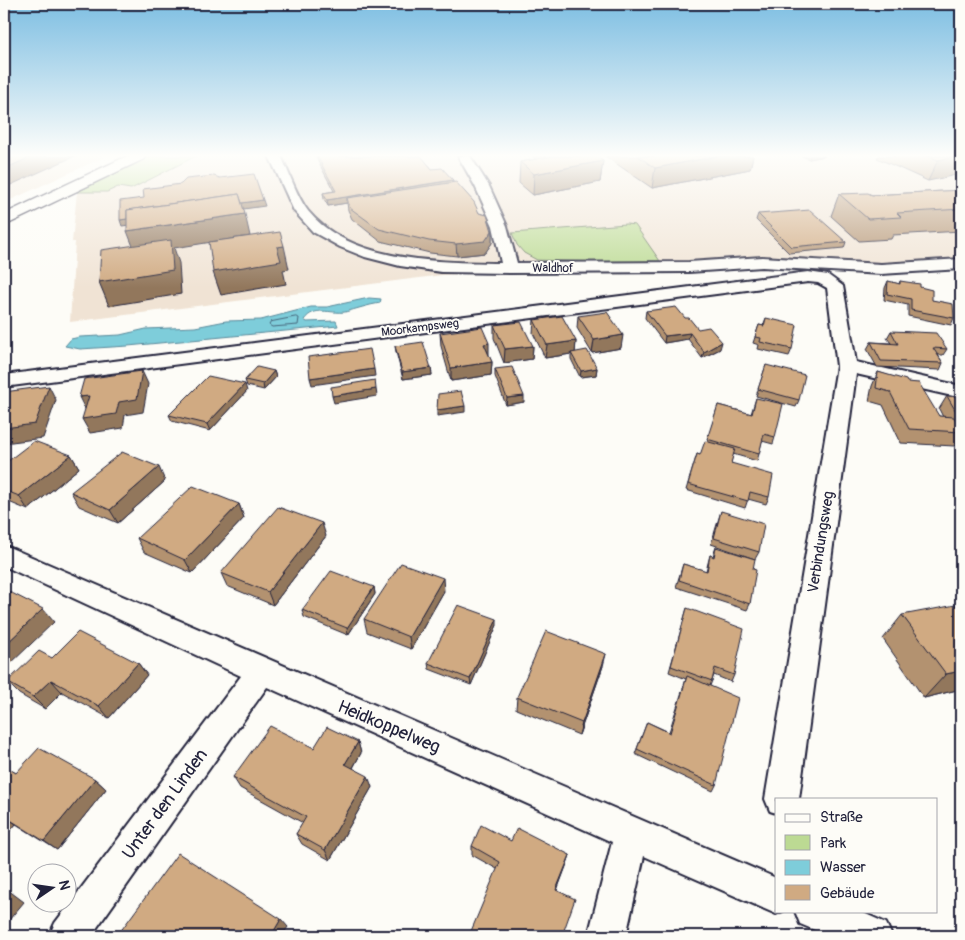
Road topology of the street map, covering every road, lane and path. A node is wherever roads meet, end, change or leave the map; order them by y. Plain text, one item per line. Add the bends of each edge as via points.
1 (48, 200) edge
2 (296, 200) edge
3 (488, 200) edge
4 (4, 221) edge
5 (961, 264) edge
6 (510, 268) junction
7 (835, 286) joint
8 (847, 366) junction
9 (4, 381) edge
10 (961, 392) edge
11 (4, 555) edge
12 (262, 671) junction
13 (782, 798) edge
14 (632, 832) junction
15 (775, 896) edge
16 (815, 912) edge
17 (68, 936) edge
18 (607, 936) edge
19 (873, 936) edge

1 - 4 main road
2 - 6 street, Waldhof via 301,211 318,229 370,254 441,267
3 - 6 street via 500,226
5 - 6 street, Waldhof via 880,269 762,262 689,267
7 - 8 street, Verbindungsweg
7 - 9 street, Moorkampsweg via 822,278 808,278
8 - 10 street
8 - 13 street, Verbindungsweg
11 - 12 street, Heidkoppelweg
12 - 14 street, Heidkoppelweg
12 - 17 street, Unter den Linden
14 - 15 street, Heidkoppelweg
14 - 18 street
16 - 19 street

